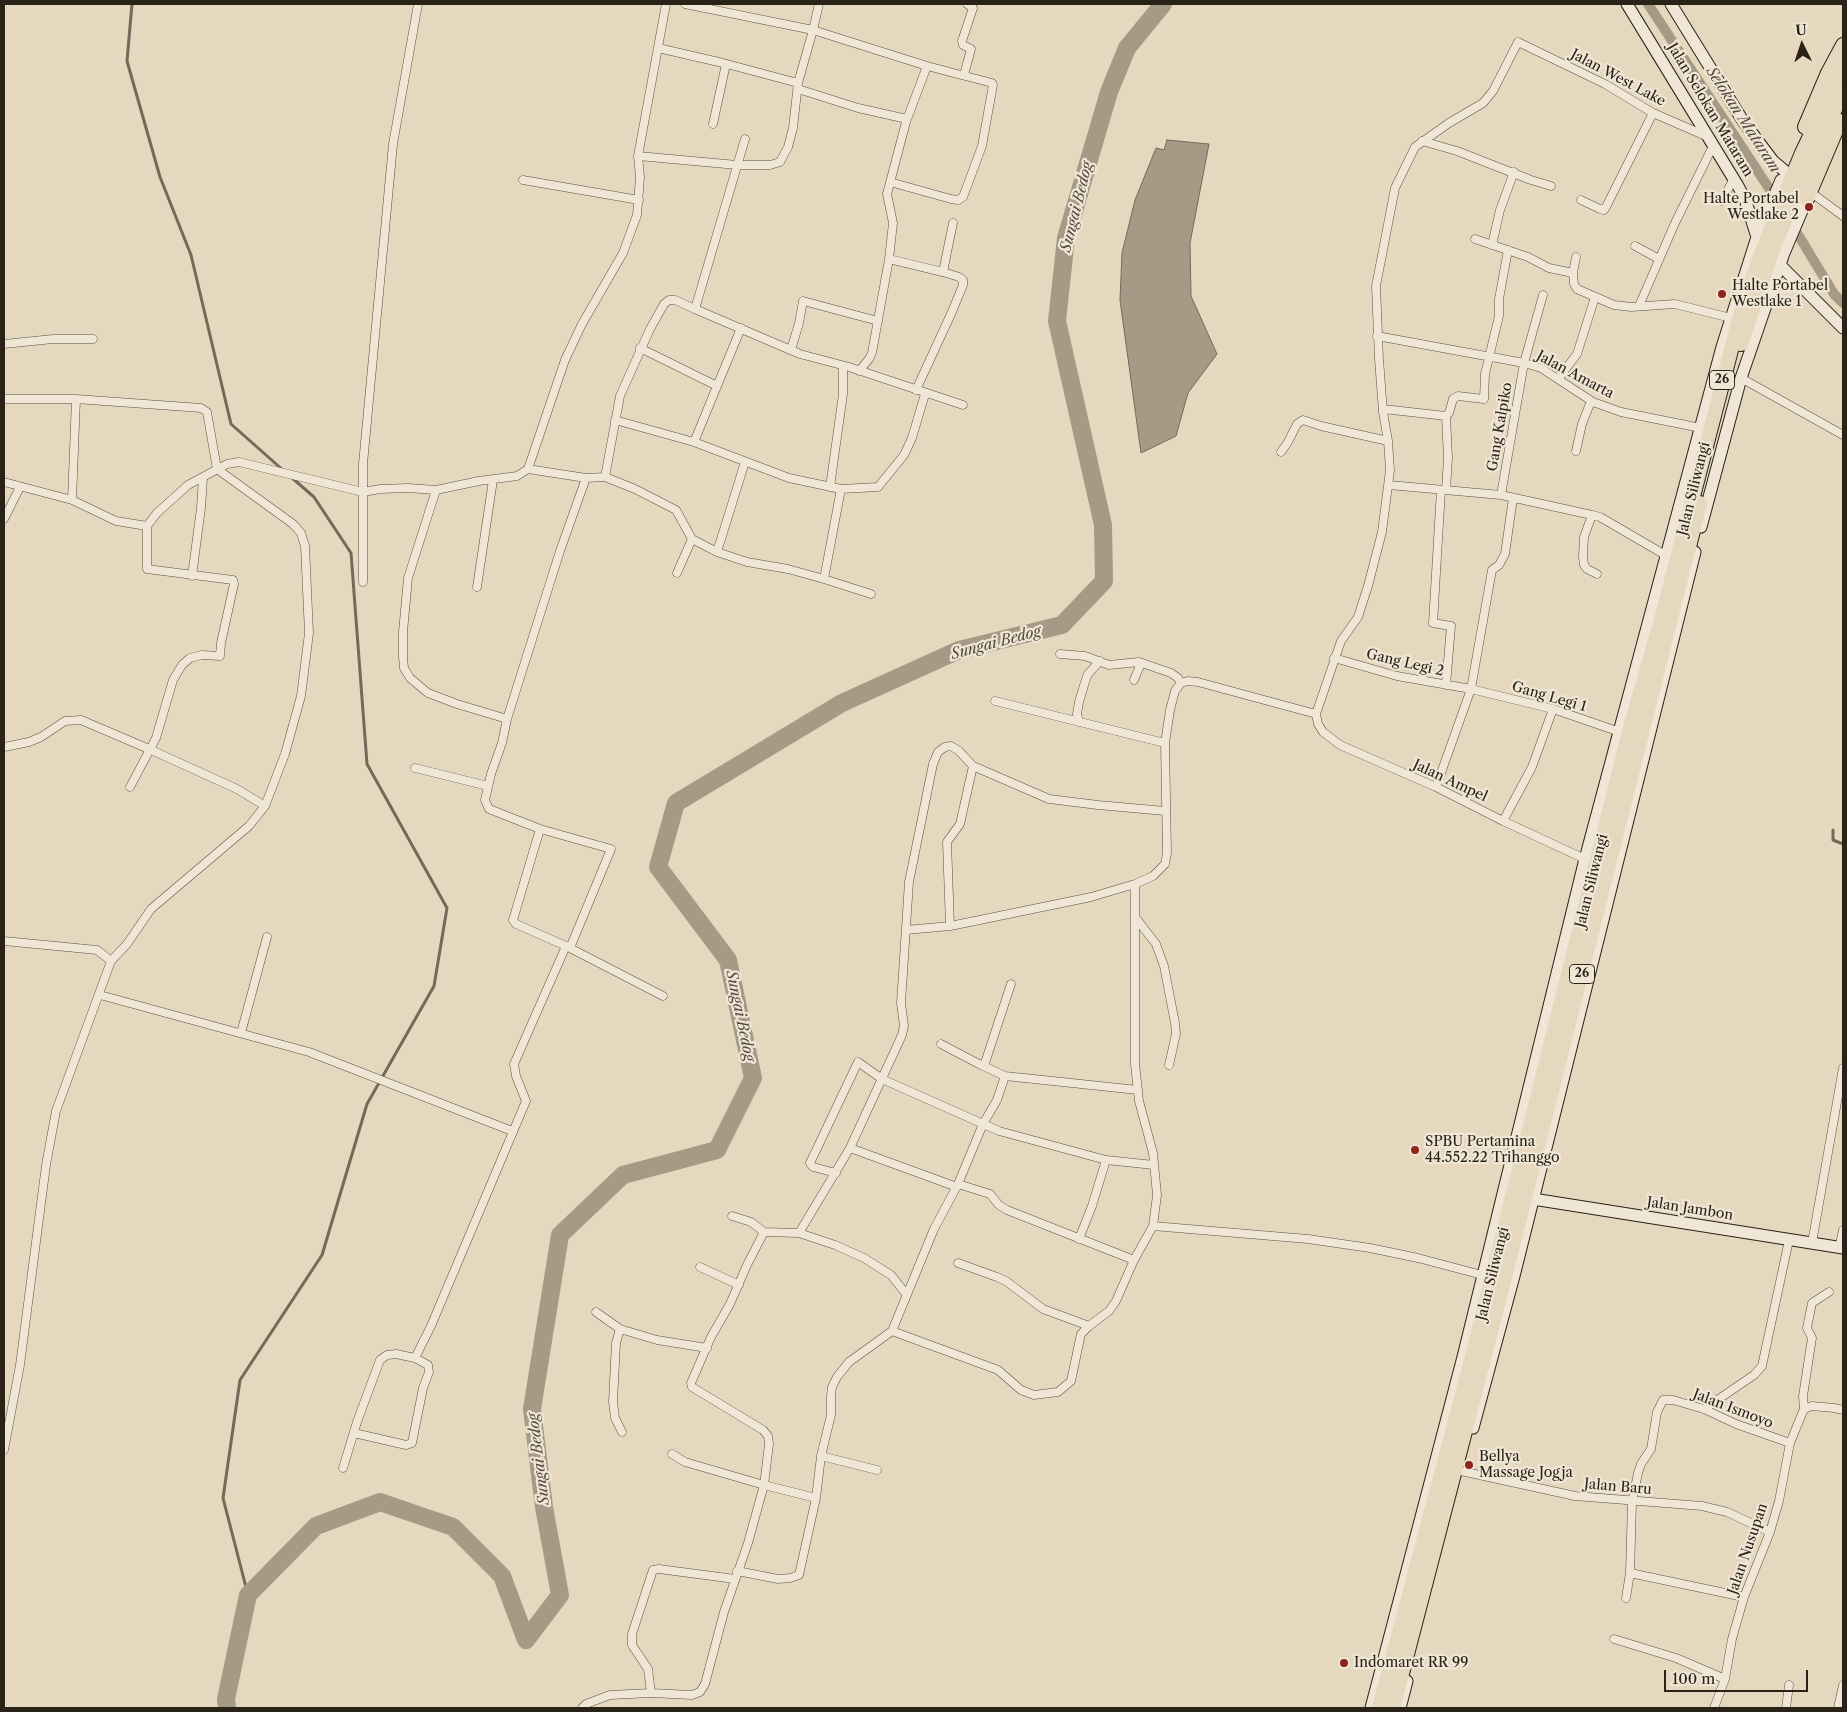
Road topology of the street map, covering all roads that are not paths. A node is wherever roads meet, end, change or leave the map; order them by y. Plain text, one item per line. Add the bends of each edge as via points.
1 (418, 4) edge
2 (666, 4) edge
3 (685, 4) edge
4 (819, 4) edge
5 (967, 4) edge
6 (1627, 4) edge
7 (1671, 4) edge
8 (813, 30) junction
9 (1843, 45) edge
10 (658, 48) junction
11 (726, 64) junction
12 (927, 66) junction
13 (1843, 67) edge
14 (964, 76) junction
15 (798, 86) junction
16 (1843, 93) edge
17 (1653, 112) junction
18 (1843, 114) edge
19 (907, 118) junction
20 (713, 124) dead end
21 (1706, 136) junction
22 (745, 139) dead end
23 (1422, 141) junction
24 (1713, 146) junction
25 (1807, 155) junction
26 (638, 156) junction
27 (737, 165) junction
28 (1514, 172) junction
29 (1784, 176) junction
30 (1734, 178) junction
31 (523, 180) dead end
32 (890, 182) junction
33 (1551, 186) dead end
34 (1808, 195) junction
35 (639, 200) junction
36 (1581, 200) dead end
37 (1722, 201) dead end
38 (1843, 216) edge
39 (954, 223) dead end
40 (1475, 239) dead end
41 (1771, 241) junction
42 (1492, 245) junction
43 (1635, 246) dead end
44 (1508, 250) junction
45 (1576, 257) dead end
46 (889, 259) junction
47 (1659, 260) junction
48 (1780, 265) junction
49 (943, 272) junction
50 (1573, 273) junction
51 (1543, 295) dead end
52 (1595, 298) junction
53 (1639, 306) junction
54 (695, 309) junction
55 (1731, 318) junction
56 (878, 321) junction
57 (741, 328) junction
58 (1843, 328) edge
59 (1377, 336) junction
60 (93, 339) dead end
61 (4, 344) edge
62 (640, 348) junction
63 (791, 350) junction
64 (1489, 356) junction
65 (1524, 363) junction
66 (843, 366) junction
67 (859, 370) junction
68 (1741, 378) junction
69 (1558, 379) junction
70 (717, 386) junction
71 (916, 390) junction
72 (925, 394) junction
73 (4, 399) edge
74 (76, 399) junction
75 (1591, 401) junction
76 (962, 405) dead end
77 (1383, 409) junction
78 (1446, 416) junction
79 (615, 420) junction
80 (1701, 428) junction
81 (1843, 435) edge
82 (1388, 441) junction
83 (694, 442) junction
84 (1576, 451) dead end
85 (1281, 452) dead end
86 (745, 462) junction
87 (217, 469) junction
88 (528, 469) junction
89 (605, 477) junction
90 (203, 478) junction
91 (586, 478) junction
92 (493, 480) junction
93 (4, 482) edge
94 (1389, 485) junction
95 (20, 487) junction
96 (830, 487) junction
97 (841, 489) junction
98 (436, 490) junction
99 (1443, 490) junction
100 (363, 492) junction
101 (1501, 495) junction
102 (1513, 498) junction
103 (72, 500) junction
104 (1592, 515) junction
105 (4, 519) edge
106 (147, 526) junction
107 (1688, 531) junction
108 (692, 539) junction
109 (716, 552) junction
110 (1667, 556) junction
111 (677, 573) dead end
112 (1597, 574) dead end
113 (192, 576) junction
114 (824, 579) junction
115 (363, 582) dead end
116 (478, 587) dead end
117 (871, 594) dead end
118 (1660, 642) junction
119 (1060, 654) dead end
120 (1334, 658) junction
121 (1100, 661) junction
122 (1141, 662) junction
123 (1134, 680) dead end
124 (1181, 683) junction
125 (1446, 685) junction
126 (1658, 685) junction
127 (1471, 689) junction
128 (995, 701) dead end
129 (1553, 709) junction
130 (1316, 714) junction
131 (507, 719) junction
132 (1079, 722) junction
133 (1622, 738) junction
134 (1165, 743) junction
135 (4, 747) edge
136 (149, 748) junction
137 (1639, 763) junction
138 (973, 766) junction
139 (415, 768) dead end
140 (488, 786) junction
141 (130, 787) dead end
142 (1436, 787) junction
143 (265, 806) junction
144 (1165, 811) junction
145 (1503, 821) junction
146 (540, 829) junction
147 (1585, 859) junction
148 (1135, 884) junction
149 (1134, 917) junction
150 (950, 926) junction
151 (906, 930) junction
152 (267, 937) dead end
153 (4, 941) edge
154 (568, 947) junction
155 (111, 961) junction
156 (1011, 984) dead end
157 (100, 995) junction
158 (663, 996) dead end
159 (241, 1034) junction
160 (941, 1044) dead end
161 (1170, 1065) dead end
162 (984, 1066) junction
163 (1843, 1068) edge
164 (1006, 1076) junction
165 (882, 1079) junction
166 (1138, 1090) junction
167 (983, 1124) junction
168 (512, 1131) junction
169 (850, 1148) junction
170 (1106, 1160) junction
171 (1154, 1165) junction
172 (836, 1173) junction
173 (958, 1185) junction
174 (1533, 1199) junction
175 (732, 1216) dead end
176 (1153, 1226) junction
177 (1843, 1230) edge
178 (764, 1232) junction
179 (799, 1233) junction
180 (1079, 1239) junction
181 (1789, 1240) junction
182 (1812, 1243) junction
183 (1841, 1248) edge
184 (1134, 1260) junction
185 (958, 1263) dead end
186 (700, 1267) dead end
187 (1482, 1275) junction
188 (739, 1285) junction
189 (1829, 1292) dead end
190 (906, 1294) junction
191 (596, 1312) dead end
192 (1088, 1326) junction
193 (620, 1329) junction
194 (892, 1331) junction
195 (707, 1348) junction
196 (415, 1358) junction
197 (1467, 1358) junction
198 (1704, 1409) junction
199 (1804, 1409) junction
200 (1843, 1410) edge
201 (622, 1432) dead end
202 (354, 1433) junction
203 (1790, 1444) junction
204 (4, 1450) edge
205 (672, 1454) dead end
206 (821, 1456) junction
207 (343, 1468) dead end
208 (877, 1470) dead end
209 (1461, 1471) junction
210 (764, 1486) junction
211 (816, 1498) junction
212 (1632, 1502) junction
213 (1770, 1532) junction
214 (1630, 1573) junction
215 (736, 1575) junction
216 (1744, 1597) junction
217 (1626, 1598) dead end
218 (1614, 1639) dead end
219 (1725, 1679) junction
220 (1789, 1685) dead end
221 (1843, 1685) edge
222 (651, 1693) junction
223 (582, 1708) edge
224 (1371, 1708) edge
225 (1379, 1708) edge
226 (1393, 1708) edge
227 (1400, 1708) edge
228 (1714, 1708) edge
229 (1786, 1708) edge
230 (1838, 1708) edge

1 - 100 street via 393,144
2 - 10 street
3 - 8 street
4 - 8 street
5 - 14 street via 973,8 962,41 971,49
6 - 21 street, Jalan Selokan Mataram
7 - 29 street, Jalan Selokan Mataram via 1743,120
8 - 12 street
8 - 15 street
9 - 29 highway
10 - 11 street
10 - 26 street
11 - 15 street
11 - 20 street
12 - 14 street
12 - 19 street
13 - 25 highway, Jalan Siliwangi / 26
14 - 32 street via 992,83 993,87 982,146 963,197 951,199
15 - 19 street via 858,108
15 - 27 street via 794,128 780,162
16 - 25 highway, Jalan Siliwangi / 26
17 - 21 street, Jalan West Lake
17 - 23 street, Jalan West Lake via 1605,84 1518,42 1497,85 1483,103
17 - 36 street via 1604,210
18 - 34 highway
19 - 32 street
21 - 24 street, Jalan Selokan Mataram
22 - 27 street
23 - 28 street
23 - 59 street via 1415,147 1395,188 1389,213 1376,286
24 - 30 street, Jalan Selokan Mataram
24 - 47 street
25 - 41 highway, Jalan Siliwangi / 26
26 - 27 street
26 - 35 street
27 - 54 street
28 - 33 street
28 - 42 street
29 - 41 street via 1765,217
30 - 37 street
30 - 41 street, Jalan Selokan Mataram
31 - 35 street
32 - 46 street via 887,194 893,223
34 - 38 street
34 - 41 street
35 - 88 street via 623,253 565,360
39 - 49 street
40 - 42 street
41 - 48 street
41 - 55 street
41 - 107 highway, Jalan Siliwangi / 26 via 1744,300
42 - 44 street
43 - 47 street
44 - 50 street via 1549,268
44 - 64 street via 1499,316
45 - 50 street
46 - 49 street
46 - 56 street
47 - 53 street
48 - 58 street
48 - 68 street
49 - 71 street via 960,277 963,285
50 - 52 street via 1577,288
51 - 65 street, Gang Kalpiko
52 - 53 street via 1614,305
52 - 69 street via 1577,354
53 - 55 street via 1675,304
54 - 57 street
54 - 62 street via 669,300
55 - 80 street
56 - 63 street via 803,301
56 - 67 street via 872,353
57 - 63 street
57 - 70 street
59 - 64 street, Jalan Amarta
59 - 77 street
60 - 61 street
62 - 70 street
62 - 79 street via 620,396
63 - 66 street
64 - 65 street, Jalan Amarta
64 - 78 street via 1484,399 1453,398
65 - 69 street, Jalan Amarta
65 - 101 street, Gang Kalpiko
66 - 67 street
66 - 96 street via 843,394
67 - 71 street
68 - 81 street
68 - 107 street
69 - 75 street, Jalan Amarta
70 - 83 street
71 - 72 street
72 - 76 street
72 - 97 street via 904,455 879,486
73 - 74 street
74 - 87 street via 201,408 207,412
74 - 103 street
75 - 80 street, Jalan Amarta via 1621,412
75 - 84 street
77 - 78 street
77 - 82 street
78 - 99 street via 1448,458
79 - 83 street
79 - 89 street
80 - 107 street
82 - 85 street via 1303,420 1297,424
82 - 94 street
83 - 86 street
86 - 96 street via 789,478
86 - 109 street
87 - 90 street
87 - 100 street via 239,462
87 - 143 street via 293,524 301,533 305,546 309,633 301,696 286,754
88 - 91 street
88 - 92 street via 517,476
89 - 91 street
89 - 108 street via 676,510
90 - 106 street via 188,485
90 - 113 street
91 - 131 street
92 - 98 street
92 - 116 street
93 - 95 street
94 - 99 street
94 - 120 street via 1382,532 1368,586 1358,617 1341,641
95 - 103 street
95 - 105 street
96 - 97 street
97 - 114 street
98 - 100 street
98 - 131 street via 408,578 403,632 404,668 428,694
99 - 101 street
99 - 125 street via 1433,624 1451,626
100 - 115 street
101 - 102 street
102 - 104 street
102 - 127 street via 1505,554 1492,570
103 - 106 street via 116,521
104 - 110 street
104 - 112 street via 1584,537 1583,557 1587,569
106 - 113 street via 147,569
107 - 110 street
107 - 118 highway, Jalan Siliwangi / 26
107 - 126 street
108 - 109 street
108 - 111 street
109 - 114 street
110 - 133 street
113 - 136 street via 234,582 220,656 202,655 190,658 182,665 173,680 156,738
114 - 117 street
118 - 126 highway, Jalan Siliwangi / 26
118 - 133 highway, Jalan Siliwangi / 26
119 - 121 street
120 - 125 street, Gang Legi 2 via 1397,676
120 - 130 street
121 - 122 street via 1109,665
121 - 132 street via 1088,674 1080,696
122 - 123 street
122 - 124 street via 1172,673
124 - 130 street via 1198,682
124 - 134 street via 1175,691
125 - 127 street, Gang Legi 2
126 - 137 highway, Jalan Siliwangi / 26
127 - 129 street, Gang Legi 1
127 - 142 street
128 - 132 street
129 - 133 street, Gang Legi 1
129 - 145 street via 1532,767
130 - 142 street, Jalan Ampel via 1323,732 1340,745
131 - 140 street
132 - 134 street
133 - 147 street
133 - 197 highway, Jalan Siliwangi / 26
134 - 144 street
135 - 136 street via 29,742 74,719
136 - 141 street
136 - 143 street via 237,789
137 - 174 street
137 - 226 highway, Jalan Siliwangi / 26
138 - 144 street via 1049,799
138 - 150 street via 960,824 947,842
138 - 151 street via 951,746 938,752 933,764 909,882
139 - 140 street
140 - 146 street via 485,800 490,809
142 - 145 street, Jalan Ampel
143 - 155 street via 249,826 151,909
144 - 148 street via 1165,864 1153,876
145 - 147 street, Jalan Ampel
146 - 154 street via 513,920
146 - 154 street via 611,850
147 - 187 street
148 - 149 street
148 - 150 street via 1091,897
149 - 161 street via 1156,944 1164,966 1176,1034
149 - 166 street
150 - 151 street
151 - 165 street via 901,1003 904,1026
152 - 159 street
153 - 155 street via 97,950
154 - 158 street
154 - 168 street via 514,1064 526,1100
155 - 157 street
156 - 162 street
157 - 159 street
157 - 204 street via 56,1111 20,1365
159 - 168 street via 309,1052
160 - 162 street
162 - 164 street
163 - 182 street
164 - 166 street
164 - 167 street
165 - 167 street
165 - 169 street
165 - 172 street via 858,1062 810,1164
166 - 171 street
167 - 170 street
167 - 173 street
168 - 196 street
169 - 172 street
169 - 173 street
170 - 171 street
170 - 180 street
171 - 176 street via 1157,1195
172 - 179 street
173 - 180 street via 990,1194 1007,1210
173 - 190 street via 934,1229
174 - 181 street, Jalan Jambon
174 - 209 street
175 - 178 street via 751,1222
176 - 184 street
176 - 187 street via 1308,1239 1370,1248
177 - 183 street
178 - 179 street
178 - 188 street
179 - 190 street via 864,1258 891,1275
180 - 184 street
181 - 182 street, Jalan Jambon
181 - 198 street via 1762,1366
182 - 183 street, Jalan Jambon
184 - 192 street via 1116,1301 1109,1311
185 - 192 street via 997,1277 1044,1309
186 - 188 street
187 - 197 street
188 - 195 street
189 - 199 street, Jalan Nusupan via 1812,1303 1807,1328 1812,1338
190 - 194 street
191 - 193 street
192 - 194 street via 1081,1334 1071,1381 1058,1392 1046,1394 1021,1390 998,1370
193 - 195 street via 657,1340
193 - 201 street via 616,1343 613,1402 615,1418
194 - 206 street via 849,1362 837,1377 830,1396 831,1415
195 - 210 street via 692,1380 692,1387 768,1436 770,1444
196 - 202 street via 396,1354 380,1360
196 - 202 street via 428,1366 429,1372 412,1443 406,1445
197 - 224 street
197 - 225 highway, Jalan Siliwangi / 26
198 - 203 street, Jalan Ismoyo
198 - 212 street, Jalan Ismoyo via 1673,1400 1661,1401 1652,1444 1641,1464
199 - 200 street via 1812,1406
199 - 203 street, Jalan Nusupan
202 - 207 street
203 - 213 street, Jalan Nusupan
205 - 210 street via 686,1462
206 - 208 street
206 - 211 street
209 - 212 street, Jalan Baru via 1567,1495
209 - 227 street
210 - 211 street
210 - 215 street
211 - 215 street via 799,1574 778,1579
212 - 213 street, Jalan Baru via 1717,1509
212 - 214 street, Jalan Ismoyo
213 - 216 street, Jalan Nusupan
214 - 216 street
214 - 217 street, Jalan Ismoyo
215 - 222 street via 700,1692 692,1695
215 - 222 street via 653,1570 632,1634 632,1645 648,1669
216 - 219 street, Jalan Nusupan
218 - 219 street via 1676,1658
219 - 228 street, Jalan Nusupan
220 - 229 street
221 - 230 street
222 - 223 street via 610,1695

